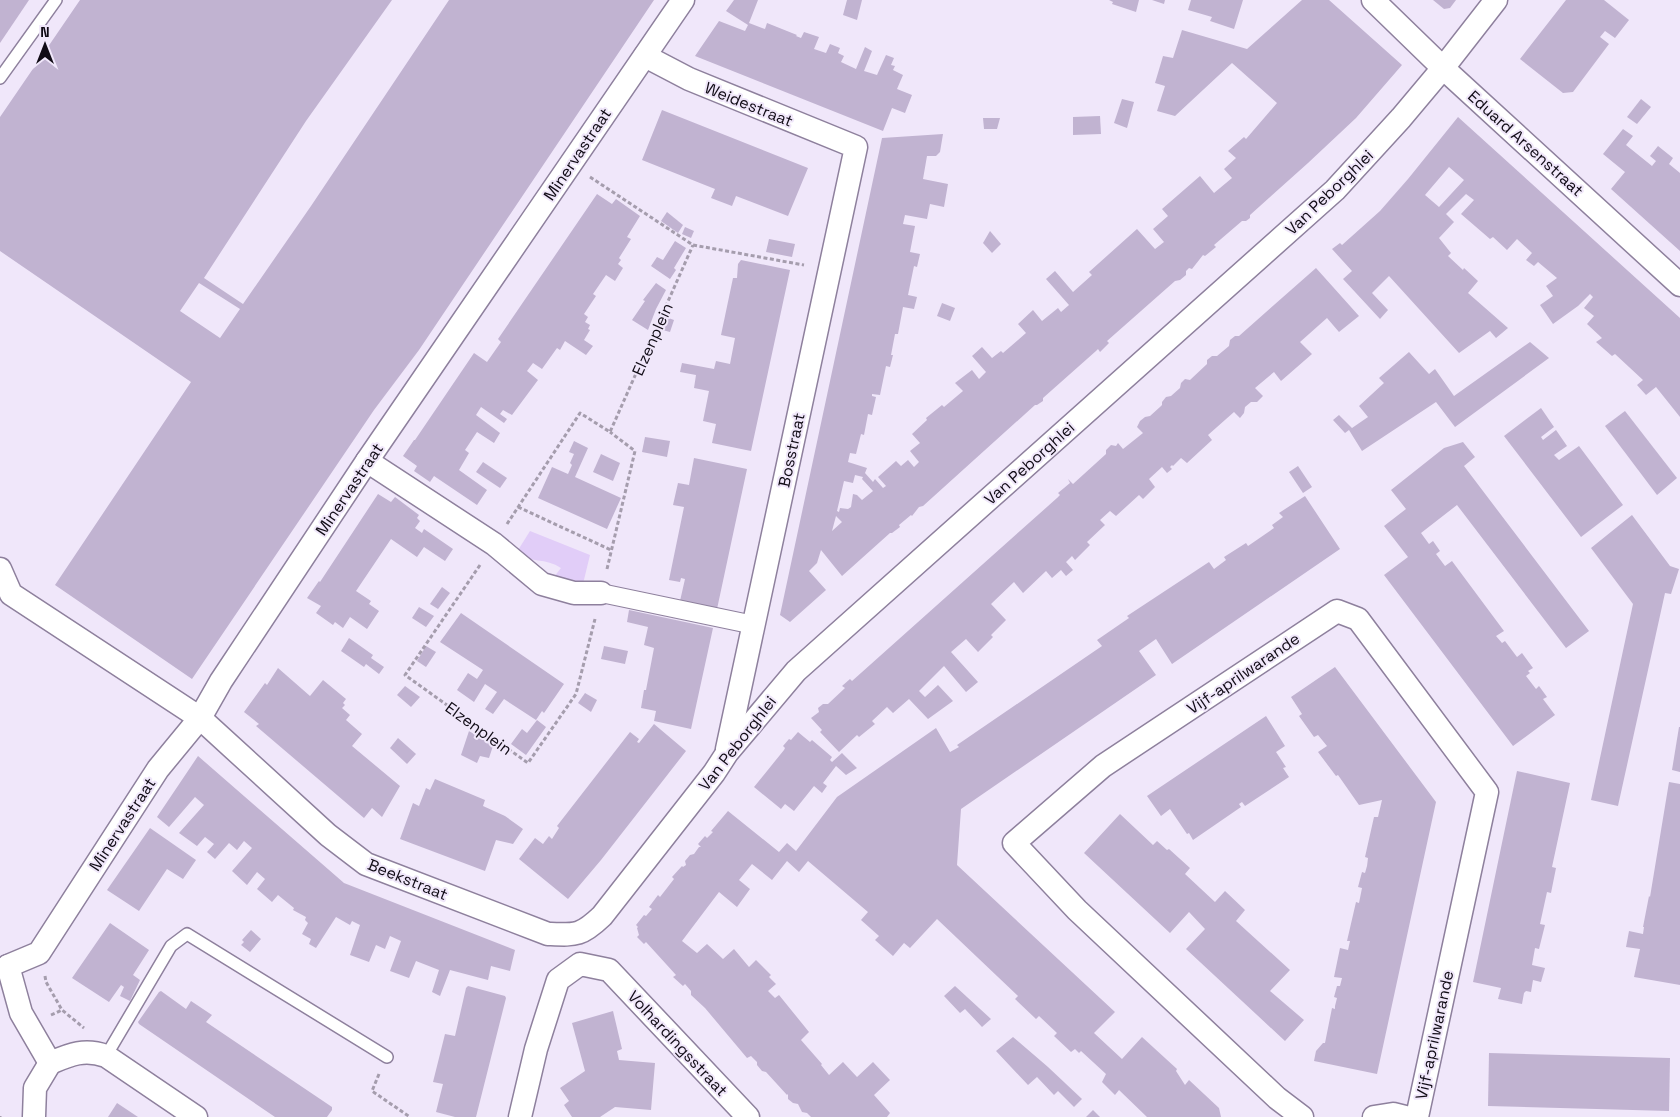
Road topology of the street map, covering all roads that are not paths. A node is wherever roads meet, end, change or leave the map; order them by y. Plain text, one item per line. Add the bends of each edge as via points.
1 (56, 0) edge
2 (683, 0) edge
3 (1373, 0) edge
4 (1496, 0) edge
5 (645, 56) junction
6 (1444, 68) junction
7 (0, 78) edge
8 (856, 147) joint
9 (1680, 285) edge
10 (367, 461) junction
11 (0, 569) edge
12 (601, 594) joint
13 (754, 625) junction
14 (200, 718) junction
15 (727, 753) junction
16 (574, 935) joint
17 (4, 964) edge
18 (106, 1056) junction
19 (387, 1058) road end
20 (50, 1063) junction
21 (34, 1117) edge
22 (196, 1117) edge
23 (520, 1117) edge
24 (748, 1117) edge
25 (1302, 1117) edge
26 (1374, 1117) edge
27 (1405, 1117) edge
28 (1416, 1117) edge

1 - 7 lane
2 - 5 street, Minervastraat
3 - 6 street, Eduard Arsenstraat
4 - 6 street, Van Peborghlei
5 - 8 street, Weidestraat via 689,79
5 - 10 street, Minervastraat
6 - 9 street, Eduard Arsenstraat
6 - 15 street, Van Peborghlei via 1335,190 796,671
8 - 13 street, Bosstraat
10 - 12 street via 494,544 542,584 574,594
10 - 14 street, Minervastraat via 221,681
11 - 14 street, Beekstraat via 11,594
12 - 13 street
13 - 15 street, Bosstraat
14 - 16 street, Beekstraat via 328,835 366,864 548,934
14 - 17 street, Minervastraat via 158,769 39,952
15 - 16 street, Van Peborghlei via 602,916 588,929
17 - 20 street via 21,1013
18 - 19 lane via 171,946 187,934
18 - 20 street via 76,1052
18 - 22 street
20 - 21 street via 35,1088
23 - 24 street, Volhardingsstraat via 536,1049 558,980 580,964 609,970
25 - 28 street, Vijf-aprilwarande via 1277,1098 1077,910 1014,843 1103,766 1337,611 1358,619 1487,792
26 - 27 street, Vijf-aprilwarande via 1393,1114

